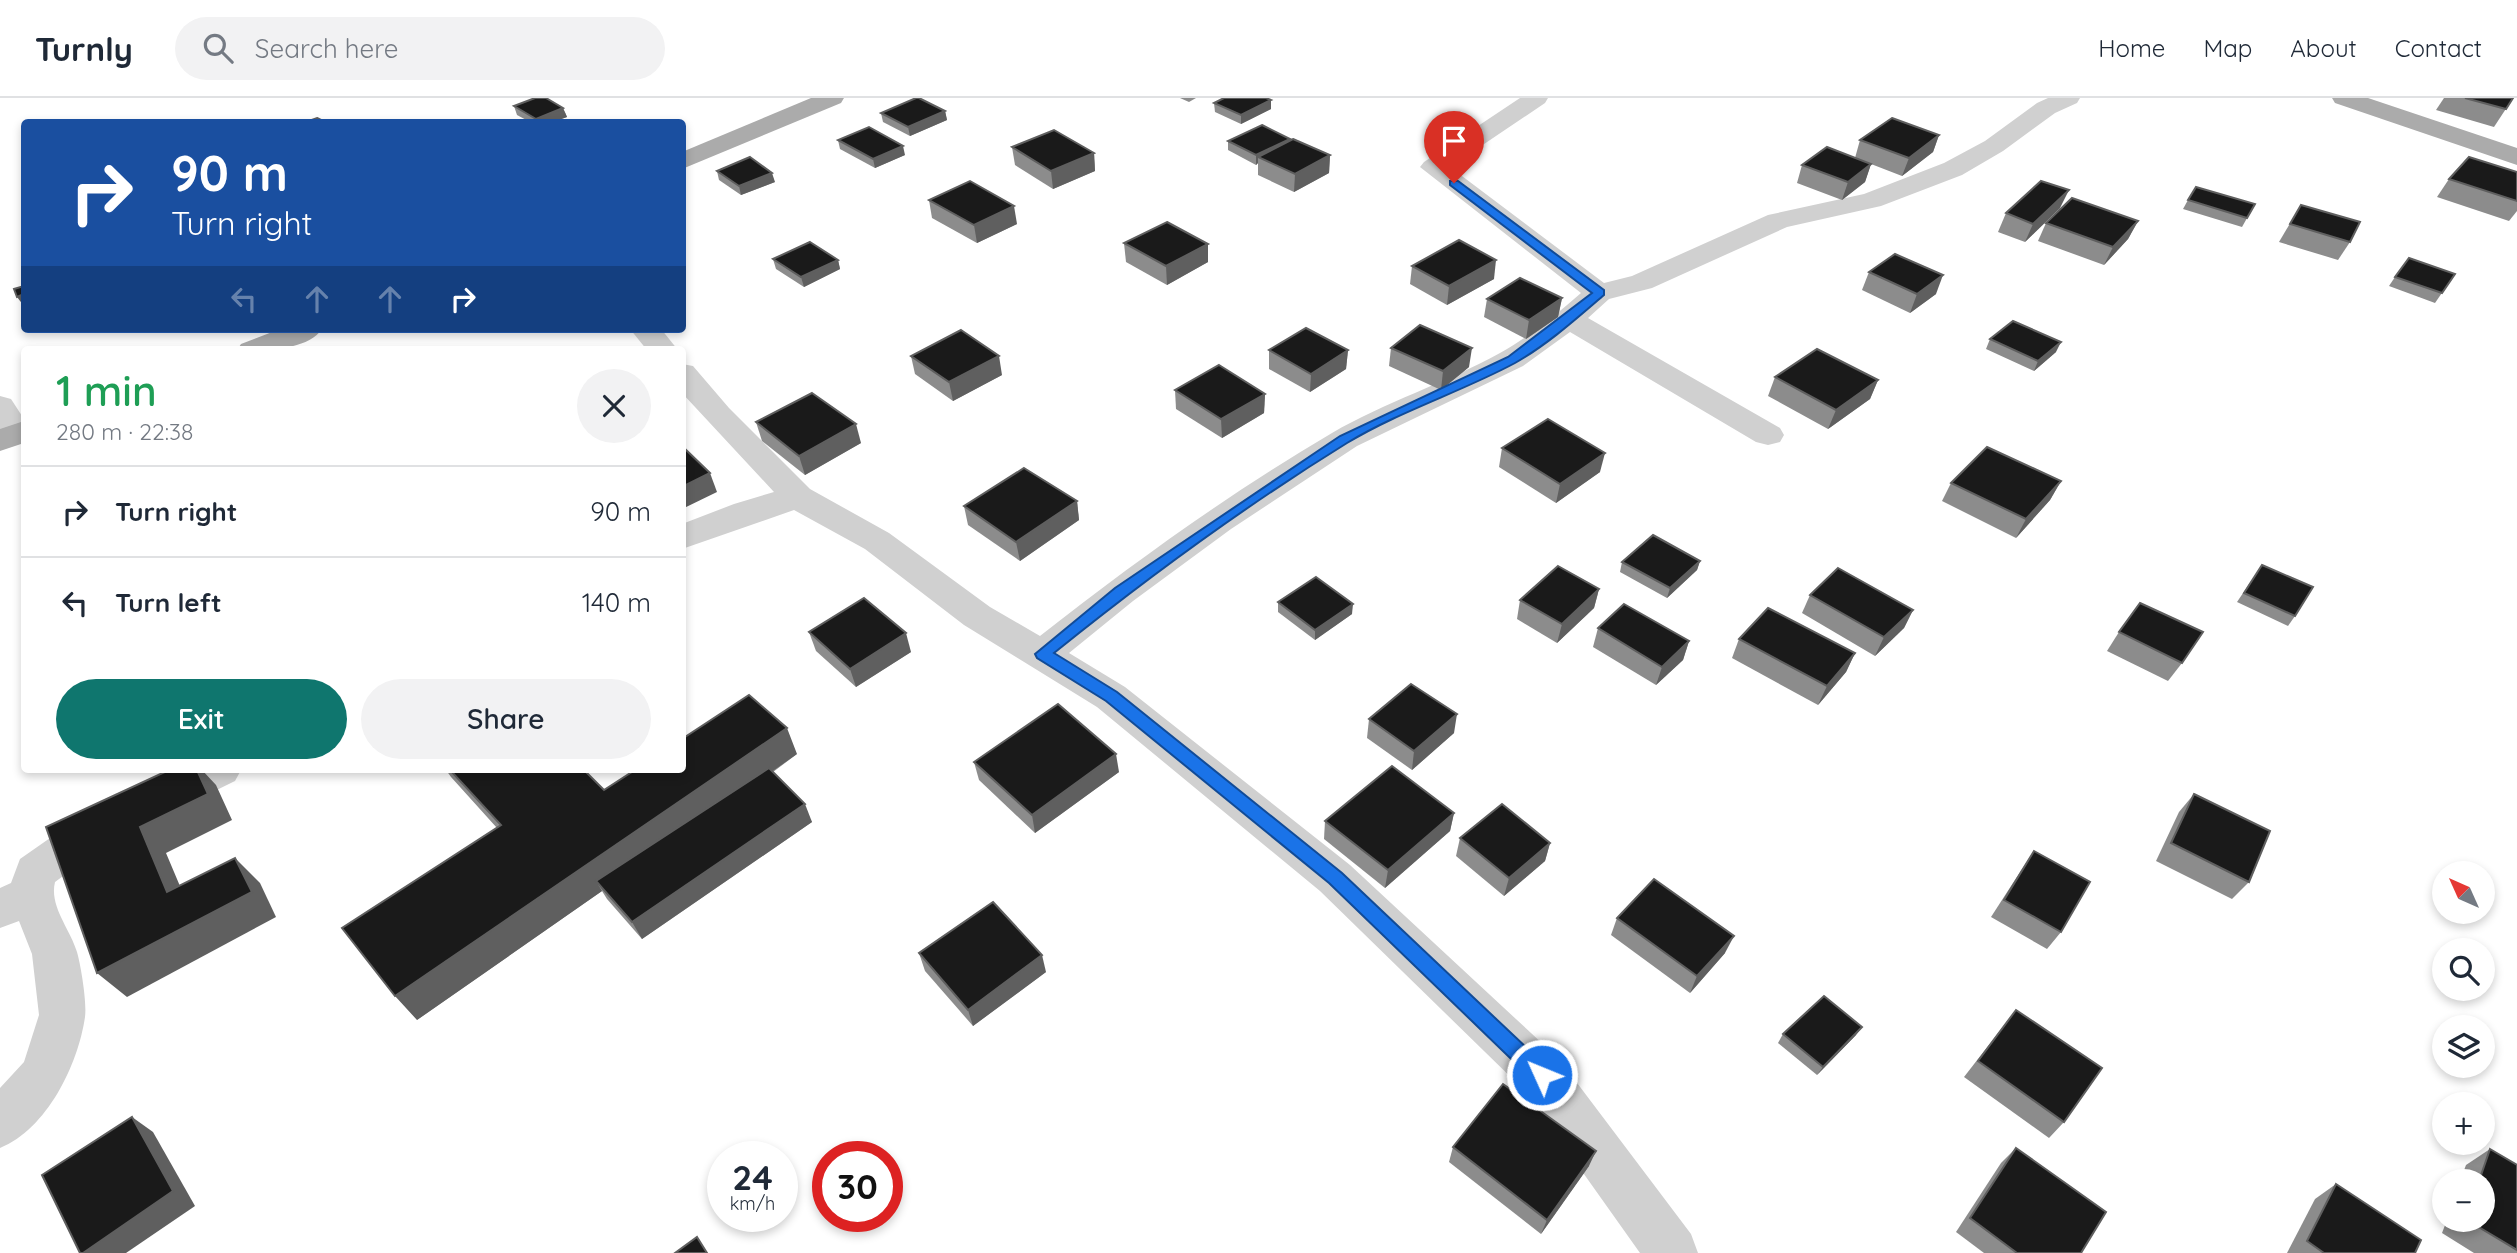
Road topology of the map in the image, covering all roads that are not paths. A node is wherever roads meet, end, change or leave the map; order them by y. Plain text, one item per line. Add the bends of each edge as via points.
1 (832, 98) edge
2 (1535, 98) edge
3 (2068, 98) edge
4 (2344, 98) edge
5 (2517, 157) edge
6 (686, 159) edge
7 (1600, 293) junction
8 (1569, 319) junction
9 (297, 333) edge
10 (262, 346) edge
11 (686, 378) edge
12 (0, 406) edge
13 (14, 435) edge
14 (1768, 435) dead end
15 (798, 497) junction
16 (686, 535) edge
17 (1043, 654) junction
18 (215, 773) edge
19 (15, 901) edge
20 (0, 1124) edge
21 (1672, 1253) edge

1 - 6 main road
2 - 7 street via 1433,167
3 - 7 street via 1954,169 1872,200 1777,221 1642,282
4 - 5 main road
7 - 8 street
8 - 14 street
8 - 17 street via 1512,359 1345,439 1208,529
9 - 10 main road
11 - 15 street
12 - 13 street
15 - 16 street
15 - 17 street via 877,541 977,616
17 - 21 street via 1111,696 1335,878 1542,1075
18 - 19 street via 91,831 35,872
19 - 20 street via 55,954 62,1015 44,1075

